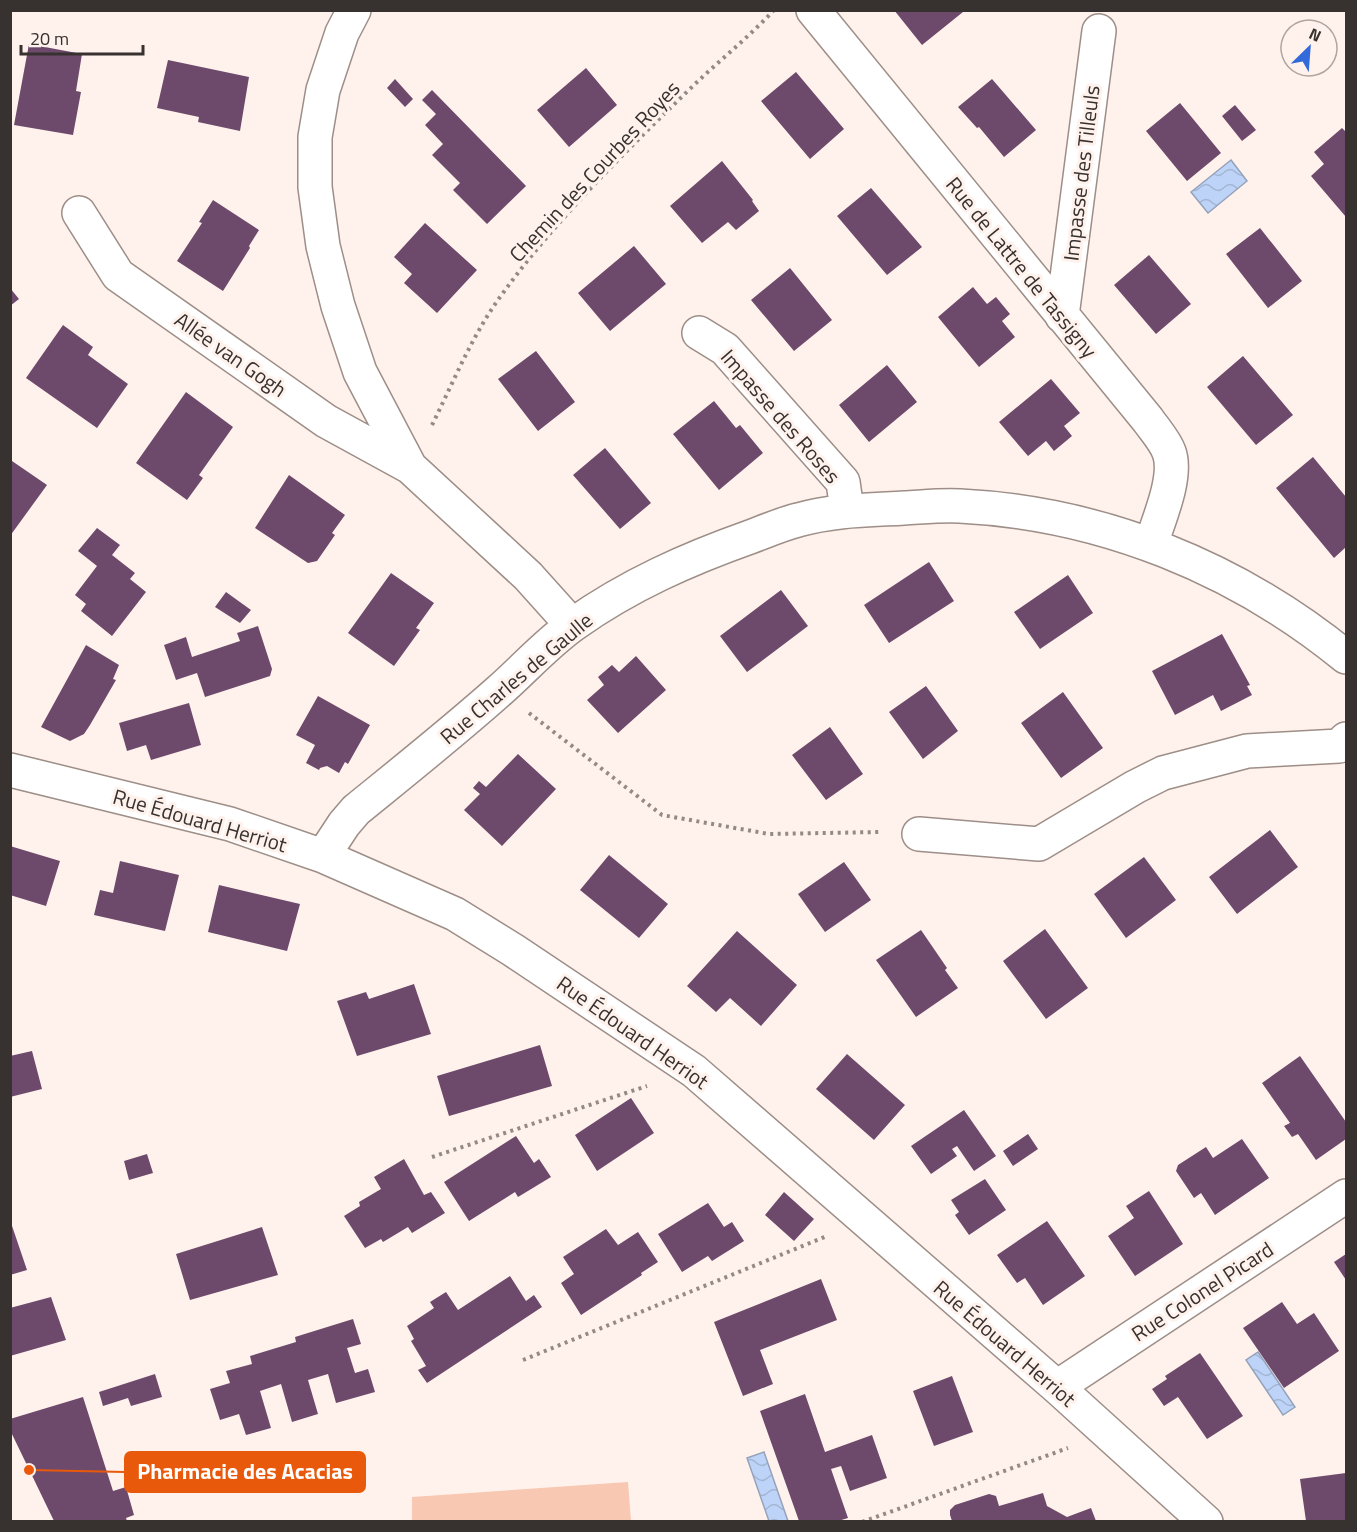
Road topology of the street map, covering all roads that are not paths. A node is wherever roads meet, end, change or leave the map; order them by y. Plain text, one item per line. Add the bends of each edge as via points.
1 (354, 10) edge
2 (813, 10) edge
3 (1100, 31) dead end
4 (80, 213) dead end
5 (1062, 316) junction
6 (699, 333) dead end
7 (410, 467) junction
8 (847, 510) junction
9 (1151, 544) junction
10 (572, 625) junction
11 (1347, 657) edge
12 (1347, 739) edge
13 (10, 770) edge
14 (919, 834) road end
15 (323, 856) junction
16 (1347, 1196) edge
17 (1056, 1387) junction
18 (1206, 1521) edge

1 - 7 street via 323,90 315,137 315,187 323,246 360,372
2 - 5 street, Rue de Lattre de Tassigny
3 - 5 street, Impasse des Tilleuls
4 - 7 street, Allée van Gogh via 118,275 326,421
5 - 9 street, Rue de Lattre de Tassigny via 1169,451 1172,469
6 - 8 street, Impasse des Roses via 725,349 843,482
7 - 10 street via 528,576
8 - 9 street, Rue Charles de Gaulle via 958,506 1005,510
8 - 10 street, Rue Charles de Gaulle via 798,520 710,551 657,574
9 - 11 street, Rue Charles de Gaulle via 1213,570 1272,603
10 - 15 street, Rue Charles de Gaulle via 448,736 356,810
12 - 14 street via 1339,746 1247,751 1163,773 1039,844
13 - 15 street, Rue Édouard Herriot via 230,824
15 - 17 street, Rue Édouard Herriot via 455,914 694,1071
16 - 17 street, Rue Colonel Picard
17 - 18 street, Rue Édouard Herriot

